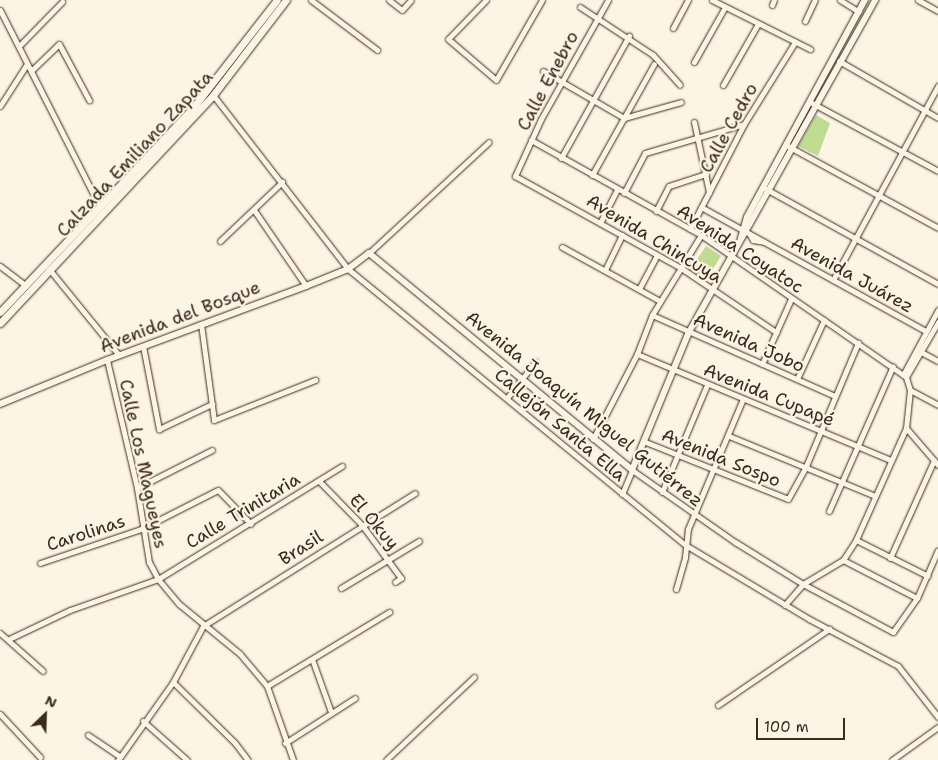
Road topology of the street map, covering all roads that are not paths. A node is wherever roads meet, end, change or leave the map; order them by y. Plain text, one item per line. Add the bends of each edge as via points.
1 (277, 0) edge
2 (286, 0) edge
3 (311, 0) edge
4 (389, 0) edge
5 (411, 0) edge
6 (486, 0) edge
7 (542, 0) edge
8 (608, 0) edge
9 (688, 0) edge
10 (712, 0) edge
11 (815, 0) edge
12 (840, 0) edge
13 (865, 0) edge
14 (875, 0) edge
15 (918, 0) edge
16 (62, 2) dead end
17 (580, 7) dead end
18 (725, 7) junction
19 (0, 10) edge
20 (938, 11) edge
21 (859, 12) junction
22 (598, 16) junction
23 (804, 21) dead end
24 (758, 24) junction
25 (673, 28) dead end
26 (629, 36) junction
27 (795, 42) junction
28 (19, 46) junction
29 (810, 49) dead end
30 (376, 50) dead end
31 (834, 58) junction
32 (694, 62) dead end
33 (840, 62) junction
34 (27, 64) junction
35 (654, 64) dead end
36 (30, 70) junction
37 (543, 71) dead end
38 (561, 82) junction
39 (724, 85) dead end
40 (680, 86) dead end
41 (938, 86) edge
42 (213, 95) junction
43 (89, 100) dead end
44 (593, 100) junction
45 (680, 102) dead end
46 (813, 104) junction
47 (0, 106) edge
48 (925, 111) junction
49 (194, 112) junction
50 (624, 118) junction
51 (938, 118) edge
52 (694, 122) dead end
53 (744, 124) junction
54 (698, 137) junction
55 (531, 140) junction
56 (489, 142) dead end
57 (789, 147) junction
58 (903, 151) junction
59 (561, 158) junction
60 (938, 171) edge
61 (706, 174) junction
62 (592, 175) junction
63 (514, 176) joint
64 (282, 182) junction
65 (766, 189) junction
66 (617, 190) junction
67 (624, 193) junction
68 (709, 193) junction
69 (880, 195) junction
70 (100, 207) junction
71 (701, 208) junction
72 (254, 210) junction
73 (656, 211) junction
74 (92, 220) junction
75 (600, 223) junction
76 (938, 228) edge
77 (690, 229) junction
78 (744, 234) junction
79 (622, 235) junction
80 (701, 235) junction
81 (856, 238) junction
82 (220, 241) dead end
83 (562, 247) dead end
84 (369, 253) junction
85 (658, 255) junction
86 (730, 257) junction
87 (0, 266) edge
88 (681, 268) junction
89 (49, 269) junction
90 (348, 269) junction
91 (605, 270) junction
92 (833, 280) junction
93 (938, 284) edge
94 (25, 285) junction
95 (306, 286) junction
96 (639, 289) junction
97 (713, 290) junction
98 (791, 299) junction
99 (660, 301) junction
100 (938, 310) edge
101 (0, 312) edge
102 (652, 315) junction
103 (824, 320) junction
104 (938, 322) edge
105 (0, 323) edge
106 (201, 324) junction
107 (926, 331) junction
108 (689, 332) junction
109 (776, 332) junction
110 (858, 343) junction
111 (143, 346) junction
112 (921, 352) junction
113 (637, 354) junction
114 (120, 355) junction
115 (107, 360) junction
116 (938, 361) edge
117 (535, 362) dead end
118 (762, 364) junction
119 (893, 366) junction
120 (672, 370) junction
121 (905, 376) junction
122 (797, 379) junction
123 (315, 380) dead end
124 (522, 381) junction
125 (707, 385) junction
126 (910, 390) junction
127 (834, 396) junction
128 (507, 398) junction
129 (743, 399) junction
130 (0, 404) edge
131 (212, 404) junction
132 (938, 405) edge
133 (906, 428) junction
134 (820, 429) junction
135 (729, 436) junction
136 (593, 439) junction
137 (643, 441) junction
138 (857, 445) junction
139 (212, 450) dead end
140 (677, 456) junction
141 (891, 460) junction
142 (936, 462) edge
143 (342, 466) dead end
144 (806, 466) junction
145 (632, 470) junction
146 (713, 471) junction
147 (841, 480) junction
148 (319, 481) junction
149 (137, 488) junction
150 (662, 492) junction
151 (415, 493) dead end
152 (622, 494) junction
153 (875, 496) junction
154 (828, 511) dead end
155 (694, 516) junction
156 (251, 524) junction
157 (362, 525) junction
158 (142, 529) junction
159 (856, 540) junction
160 (419, 541) dead end
161 (686, 546) junction
162 (938, 550) edge
163 (890, 558) junction
164 (388, 560) junction
165 (842, 560) junction
166 (40, 563) dead end
167 (928, 576) junction
168 (158, 579) junction
169 (395, 582) dead end
170 (803, 584) junction
171 (341, 588) dead end
172 (676, 589) dead end
173 (916, 598) junction
174 (785, 605) junction
175 (389, 612) dead end
176 (202, 626) junction
177 (829, 629) junction
178 (0, 632) edge
179 (9, 639) junction
180 (312, 659) junction
181 (43, 671) dead end
182 (474, 677) dead end
183 (173, 682) junction
184 (267, 686) junction
185 (355, 698) dead end
186 (718, 705) dead end
187 (331, 712) junction
188 (0, 714) edge
189 (938, 717) edge
190 (143, 721) junction
191 (938, 727) edge
192 (88, 735) dead end
193 (285, 743) junction
194 (40, 756) dead end
195 (118, 758) edge
196 (187, 760) edge
197 (248, 760) edge
198 (294, 760) edge
199 (386, 760) edge
200 (892, 760) edge

1 - 49 main road, Calzada Emiliano Zapata
2 - 42 main road, Calzada Emiliano Zapata
3 - 30 street
4 - 5 street via 402,10
6 - 7 street via 448,39 496,80
8 - 22 street, Calle Enebro
9 - 25 street
10 - 18 street
11 - 23 street
12 - 21 street
13 - 21 street
14 - 33 street
15 - 20 street
16 - 28 street
17 - 22 street
18 - 24 street
18 - 32 street
19 - 28 street
21 - 31 street
22 - 26 street
22 - 38 street, Calle Enebro
24 - 27 street
24 - 39 street
26 - 40 street via 653,55
26 - 44 street
27 - 29 street
27 - 53 street, Calle Cedro
28 - 34 street
31 - 33 street
31 - 46 street
33 - 46 street
33 - 48 street
34 - 36 street
34 - 47 street
35 - 50 street
36 - 43 street via 59,44
36 - 70 street
37 - 38 street
38 - 44 street
38 - 55 street, Calle Enebro
41 - 48 street
42 - 49 main road, Calzada Emiliano Zapata
42 - 64 street, Callejón Santa Ella
44 - 50 street
44 - 59 street
45 - 50 street
46 - 57 street
46 - 58 street
48 - 51 street
48 - 58 street
49 - 70 main road, Calzada Emiliano Zapata
49 - 74 main road, Calzada Emiliano Zapata
50 - 62 street
52 - 54 street
53 - 54 street
53 - 68 street, Calle Cedro
54 - 61 street
54 - 67 street via 645,153
55 - 59 street, Avenida Coyatoc
55 - 63 street, Calle Enebro
56 - 84 street
57 - 65 street
57 - 69 street
58 - 60 street
58 - 69 street
59 - 62 street, Avenida Coyatoc
61 - 68 street
61 - 73 street via 669,186
62 - 66 street, Avenida Coyatoc
63 - 75 street, Avenida Chincuya
64 - 72 street
64 - 90 street, Callejón Santa Ella
65 - 78 street
65 - 81 street
66 - 67 street, Avenida Coyatoc
66 - 75 street
67 - 73 street, Avenida Coyatoc
68 - 71 street, Calle Cedro
69 - 76 street
69 - 81 street
70 - 74 main road, Calzada Emiliano Zapata
71 - 77 street, Calle Cedro
71 - 78 street, Avenida Juárez
72 - 82 street
72 - 95 street
73 - 77 street, Avenida Coyatoc
74 - 89 main road, Calzada Emiliano Zapata
74 - 94 main road, Calzada Emiliano Zapata
75 - 79 street, Avenida Chincuya
77 - 80 street, Avenida Coyatoc
78 - 86 street
78 - 92 street, Avenida Juárez
79 - 85 street, Avenida Chincuya
79 - 91 street
80 - 86 street, Avenida Coyatoc
80 - 88 street
81 - 92 street
81 - 93 street
83 - 91 street
84 - 90 street, Avenida del Bosque
84 - 124 street, Avenida Joaquín Miguel Gutiérrez
85 - 88 street, Avenida Chincuya
85 - 96 street
86 - 97 street
86 - 98 street, Avenida Coyatoc
87 - 94 street
88 - 97 street, Avenida Chincuya
88 - 99 street
89 - 105 main road, Calzada Emiliano Zapata
89 - 114 street
90 - 95 street, Avenida del Bosque
90 - 128 street, Callejón Santa Ella
91 - 96 street
92 - 107 street, Avenida Juárez
94 - 101 main road, Calzada Emiliano Zapata
95 - 106 street, Avenida del Bosque
96 - 99 street
97 - 108 street
97 - 109 street, Avenida Chincuya
98 - 103 street, Avenida Coyatoc
98 - 109 street
99 - 102 street
100 - 107 street
102 - 108 street, Avenida Jobo
102 - 113 street
103 - 110 street, Avenida Coyatoc
103 - 122 street
104 - 112 street
106 - 111 street, Avenida del Bosque
106 - 131 street
107 - 121 street
108 - 118 street, Avenida Jobo
108 - 120 street
109 - 118 street
110 - 119 street, Avenida Coyatoc
110 - 127 street
111 - 114 street, Avenida del Bosque
111 - 131 street via 159,429
112 - 116 street
112 - 121 street
113 - 120 street, Avenida Cupapé
113 - 136 street
114 - 115 street, Avenida del Bosque
115 - 130 street, Avenida del Bosque
115 - 149 street, Calle Los Magueyes
117 - 124 street
118 - 122 street, Avenida Jobo
119 - 121 street, Avenida Coyatoc
119 - 138 street
120 - 125 street, Avenida Cupapé
120 - 137 street
121 - 126 street
122 - 127 street, Avenida Jobo
123 - 131 street via 214,420
124 - 128 street
124 - 136 street, Avenida Joaquín Miguel Gutiérrez
125 - 129 street, Avenida Cupapé
125 - 140 street
126 - 132 street
126 - 133 street
127 - 134 street
128 - 152 street, Callejón Santa Ella
129 - 134 street, Avenida Cupapé
129 - 135 street
133 - 141 street
133 - 142 street
134 - 138 street, Avenida Cupapé
134 - 144 street
135 - 144 street
135 - 146 street
136 - 145 street, Avenida Joaquín Miguel Gutiérrez
137 - 140 street, Avenida Sospo
137 - 145 street
138 - 141 street, Avenida Cupapé
138 - 147 street
139 - 149 street
140 - 146 street, Avenida Sospo
140 - 150 street
141 - 153 street
142 - 163 street
143 - 148 street, Calle Trinitaria
144 - 146 street, Avenida Sospo via 788,498
144 - 147 street
145 - 150 street, Avenida Joaquín Miguel Gutiérrez
145 - 152 street
146 - 155 street
147 - 153 street
147 - 154 street
148 - 156 street, Calle Trinitaria
148 - 157 street, El Okuy
149 - 158 street, Calle Los Magueyes
150 - 155 street, Avenida Joaquín Miguel Gutiérrez
151 - 157 street, Brasil
152 - 161 street, Callejón Santa Ella
153 - 159 street
155 - 161 street
155 - 170 street, Avenida Joaquín Miguel Gutiérrez
156 - 158 street, Carolinas via 218,490
156 - 168 street, Calle Trinitaria
157 - 164 street, El Okuy
157 - 176 street, Brasil
158 - 166 street, Carolinas
158 - 168 street, Calle Los Magueyes via 146,551
159 - 163 street
159 - 165 street
160 - 164 street
161 - 172 street
161 - 174 street, Callejón Santa Ella
162 - 167 street
163 - 167 street
164 - 169 street, El Okuy via 401,578
164 - 171 street
165 - 170 street
165 - 173 street
167 - 173 street
168 - 176 street, Calle Los Magueyes
168 - 179 street, Calle Trinitaria via 70,610
170 - 173 street, Avenida Joaquín Miguel Gutiérrez via 895,632
170 - 174 street
174 - 177 street, Callejón Santa Ella
175 - 180 street
176 - 183 street
176 - 184 street, Calle Los Magueyes via 240,654
177 - 186 street
177 - 189 street, Callejón Santa Ella via 898,666
178 - 179 street
179 - 181 street
180 - 184 street
180 - 187 street
182 - 199 street
183 - 190 street
183 - 197 street
184 - 193 street, Calle Los Magueyes
185 - 187 street
187 - 193 street
188 - 194 street
190 - 195 street
190 - 196 street
191 - 200 street
192 - 195 street
193 - 198 street, Calle Los Magueyes

